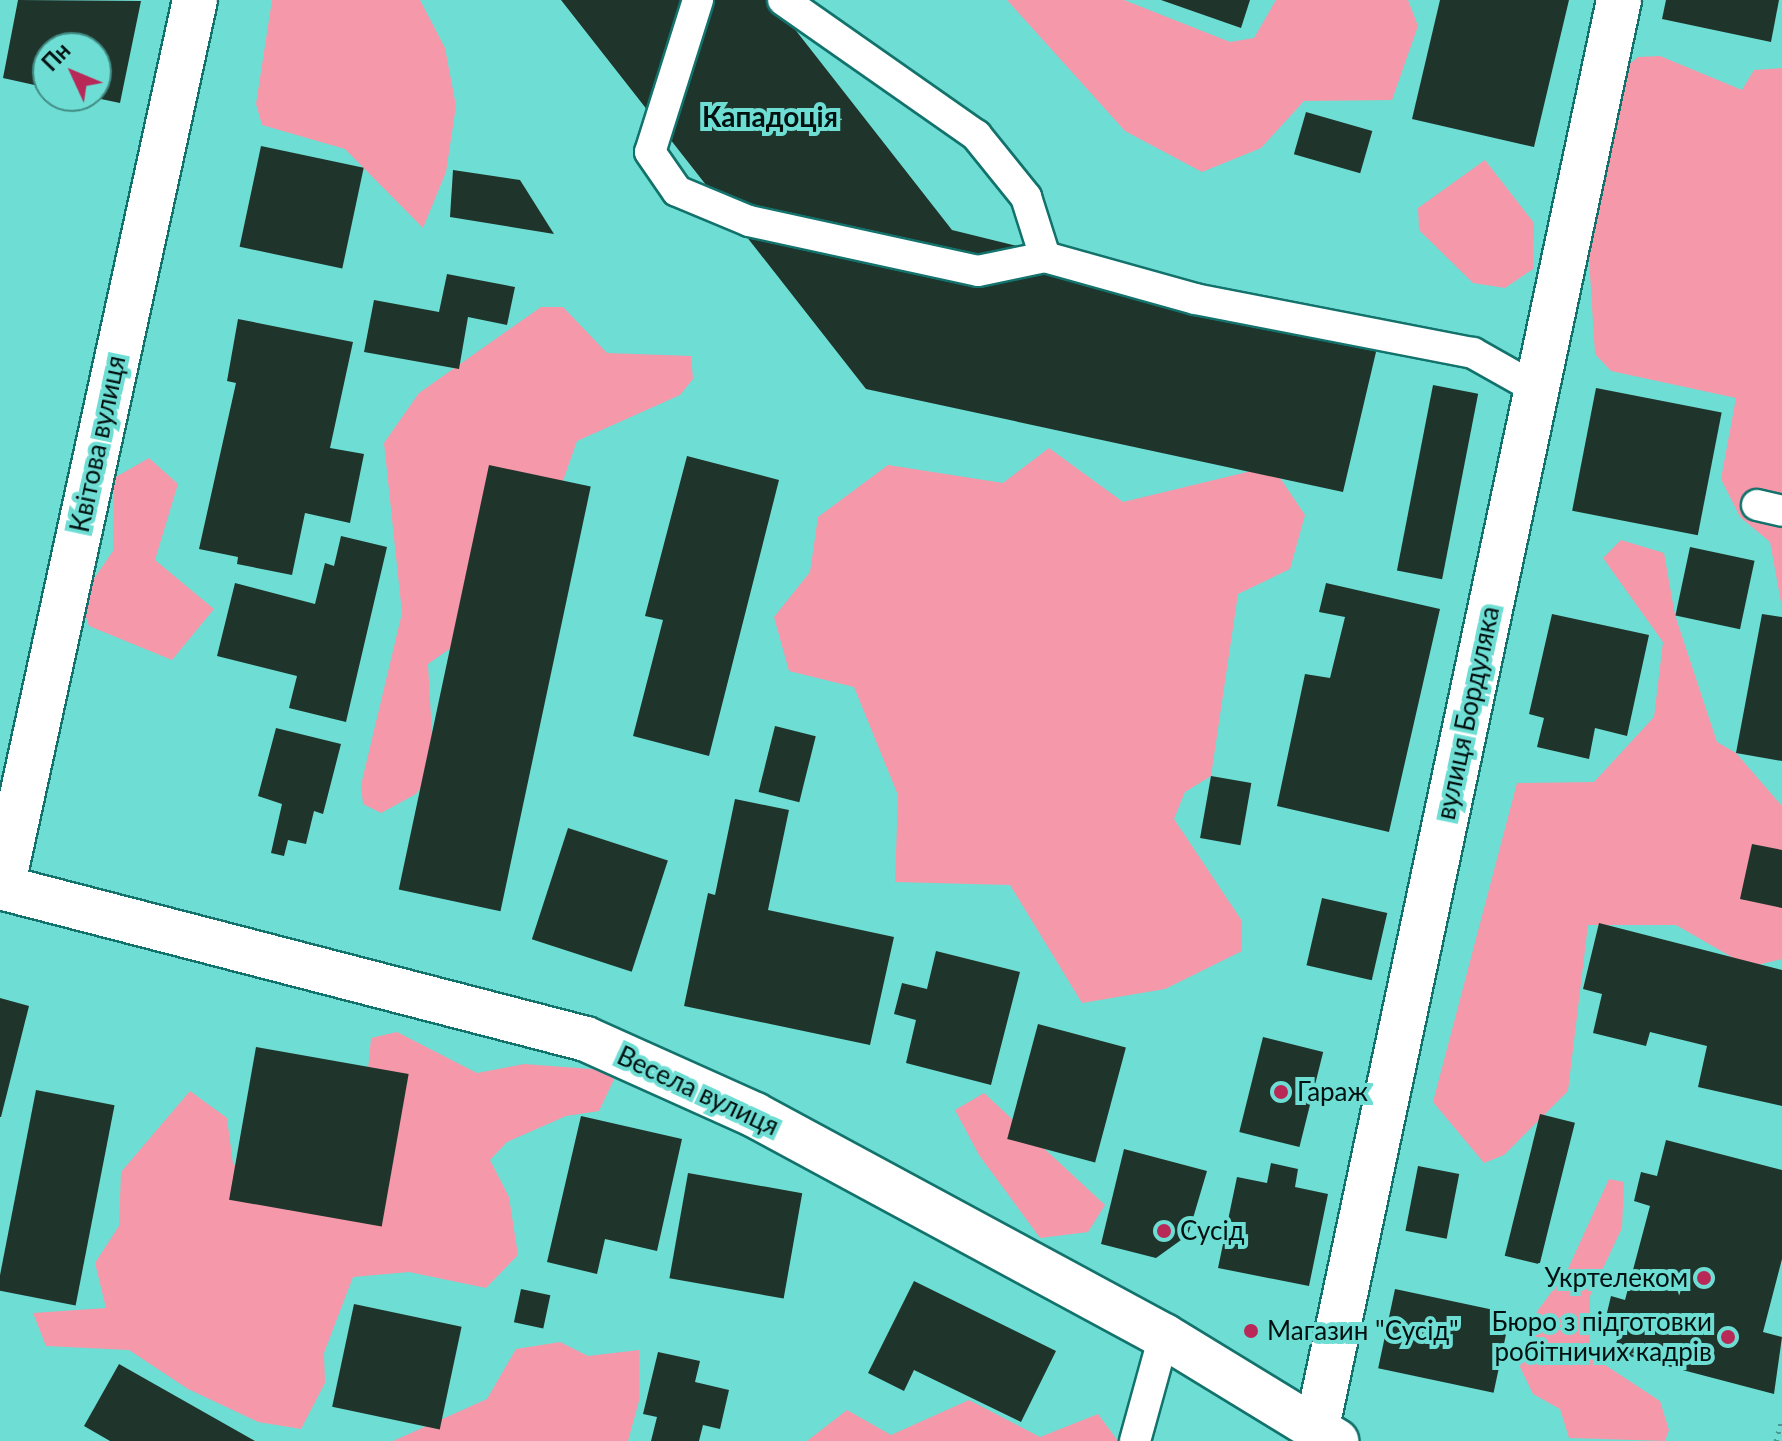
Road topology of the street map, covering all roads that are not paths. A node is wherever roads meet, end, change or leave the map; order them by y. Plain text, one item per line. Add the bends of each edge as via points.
1 (195, 0) edge
2 (698, 0) edge
3 (783, 0) edge
4 (1619, 0) edge
5 (1045, 257) junction
6 (1537, 389) junction
7 (1, 888) edge
8 (1164, 1336) junction
9 (1326, 1434) edge
10 (1135, 1441) edge

1 - 7 street, Квітова вулиця
2 - 5 lane via 650,152 677,191 749,221 978,271
3 - 5 lane via 976,135 1026,197
4 - 6 street, вулиця Бордуляка
5 - 6 lane via 1195,299 1473,353
6 - 9 street, вулиця Бордуляка
7 - 8 street, Весела вулиця via 586,1039 755,1115
8 - 9 street, Весела вулиця
8 - 10 lane

